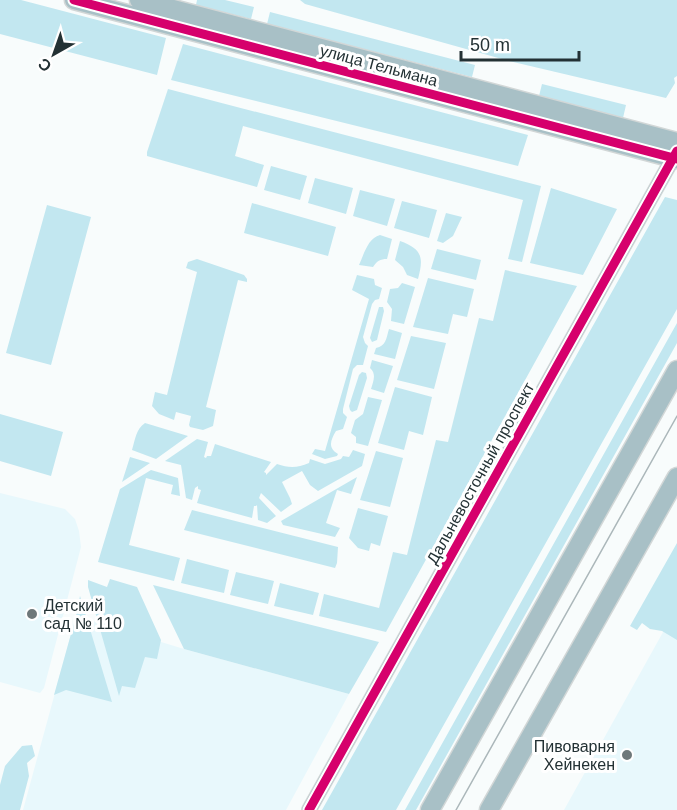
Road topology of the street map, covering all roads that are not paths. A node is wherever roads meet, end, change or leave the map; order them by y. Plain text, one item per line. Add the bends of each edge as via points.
1 (74, 0) edge
2 (139, 0) edge
3 (676, 152) edge
4 (677, 370) edge
5 (677, 477) edge
6 (309, 810) edge
7 (430, 810) edge
8 (489, 810) edge

1 - 3 street, улица Тельмана
2 - 3 street, улица Тельмана
3 - 6 street, Дальневосточный проспект
4 - 7 street
5 - 8 street

